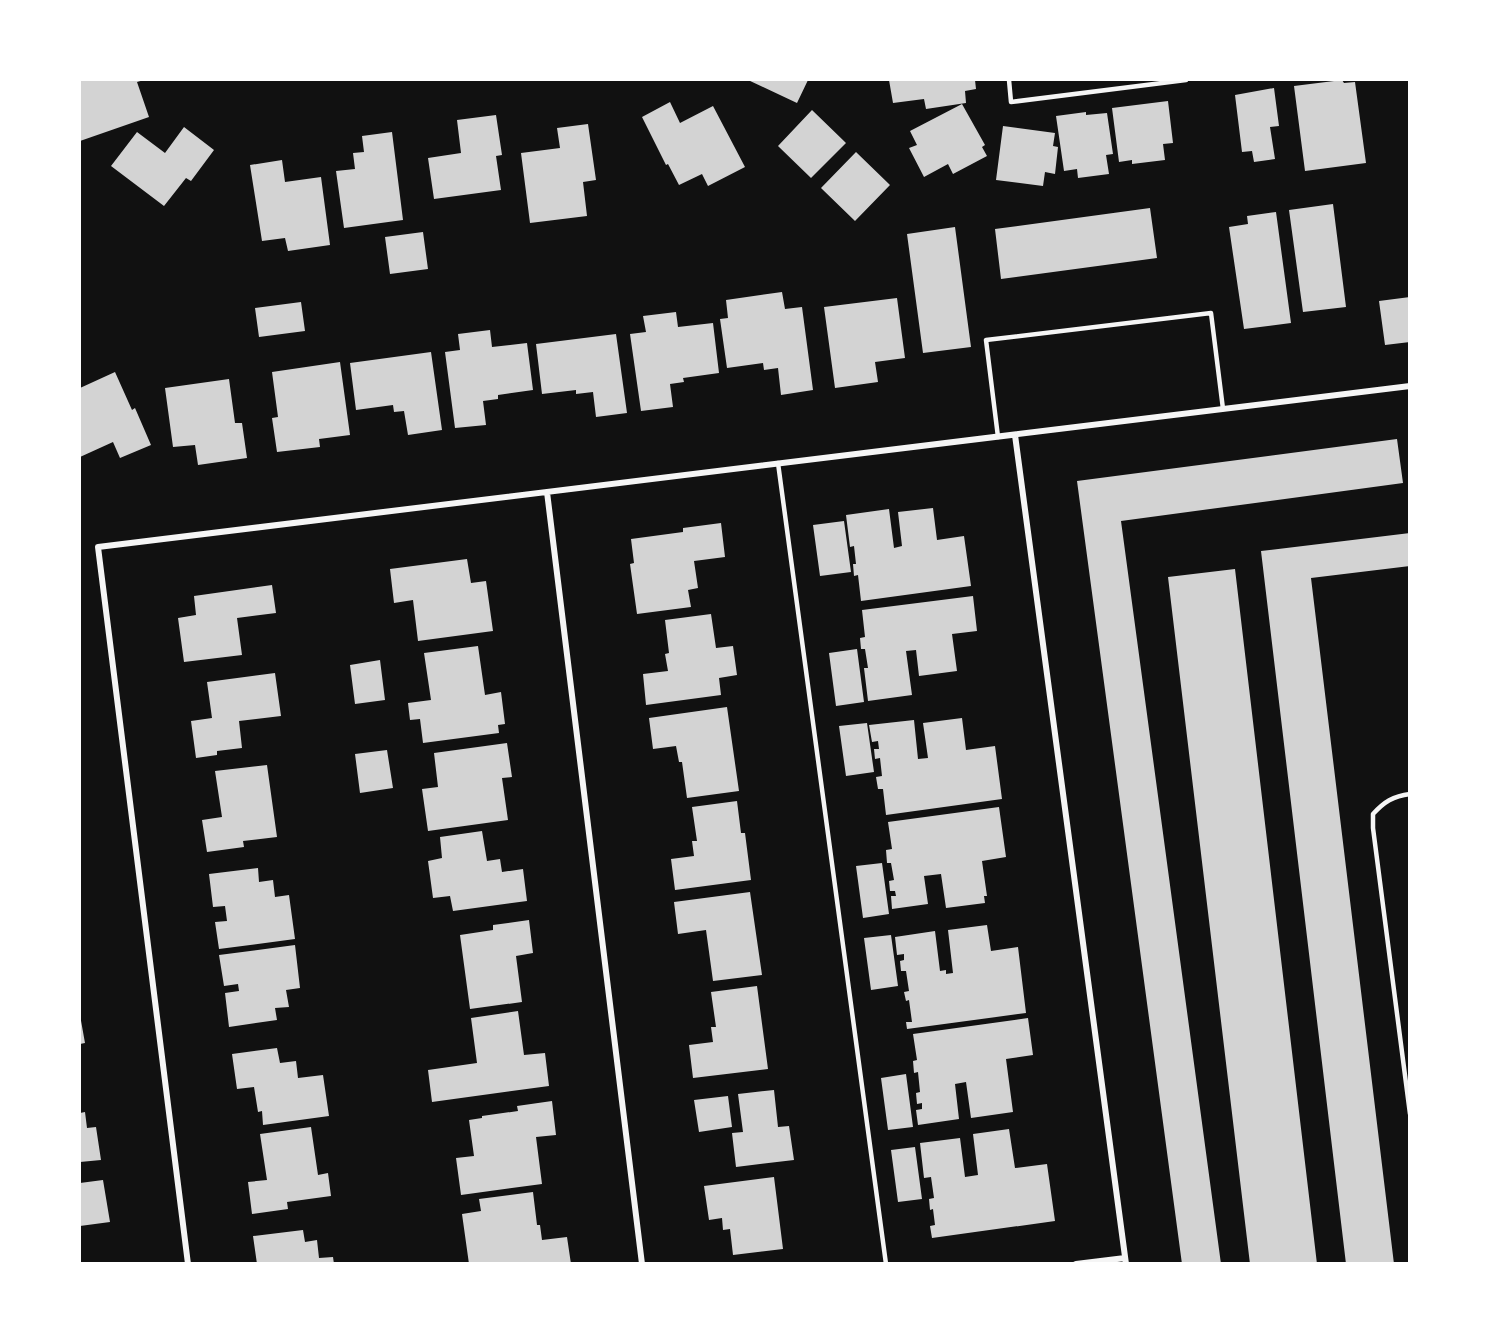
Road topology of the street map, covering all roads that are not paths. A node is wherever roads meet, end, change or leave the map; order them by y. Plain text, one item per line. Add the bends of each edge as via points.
1 (1009, 80) edge
2 (1186, 80) edge
3 (1410, 386) edge
4 (1223, 409) junction
5 (1015, 435) junction
6 (998, 437) junction
7 (777, 463) junction
8 (547, 492) junction
9 (1410, 794) edge
10 (1410, 1114) edge
11 (1125, 1261) edge
12 (188, 1263) edge
13 (642, 1263) edge
14 (886, 1263) edge
15 (1076, 1263) edge

1 - 2 lane via 1011,102
3 - 4 street
4 - 5 street
4 - 6 lane via 1211,313 986,340
5 - 6 street
5 - 11 street
6 - 7 street
7 - 8 street
7 - 14 lane
8 - 12 street via 98,547
8 - 13 street
9 - 10 lane via 1384,803 1373,814 1373,828
11 - 15 street

